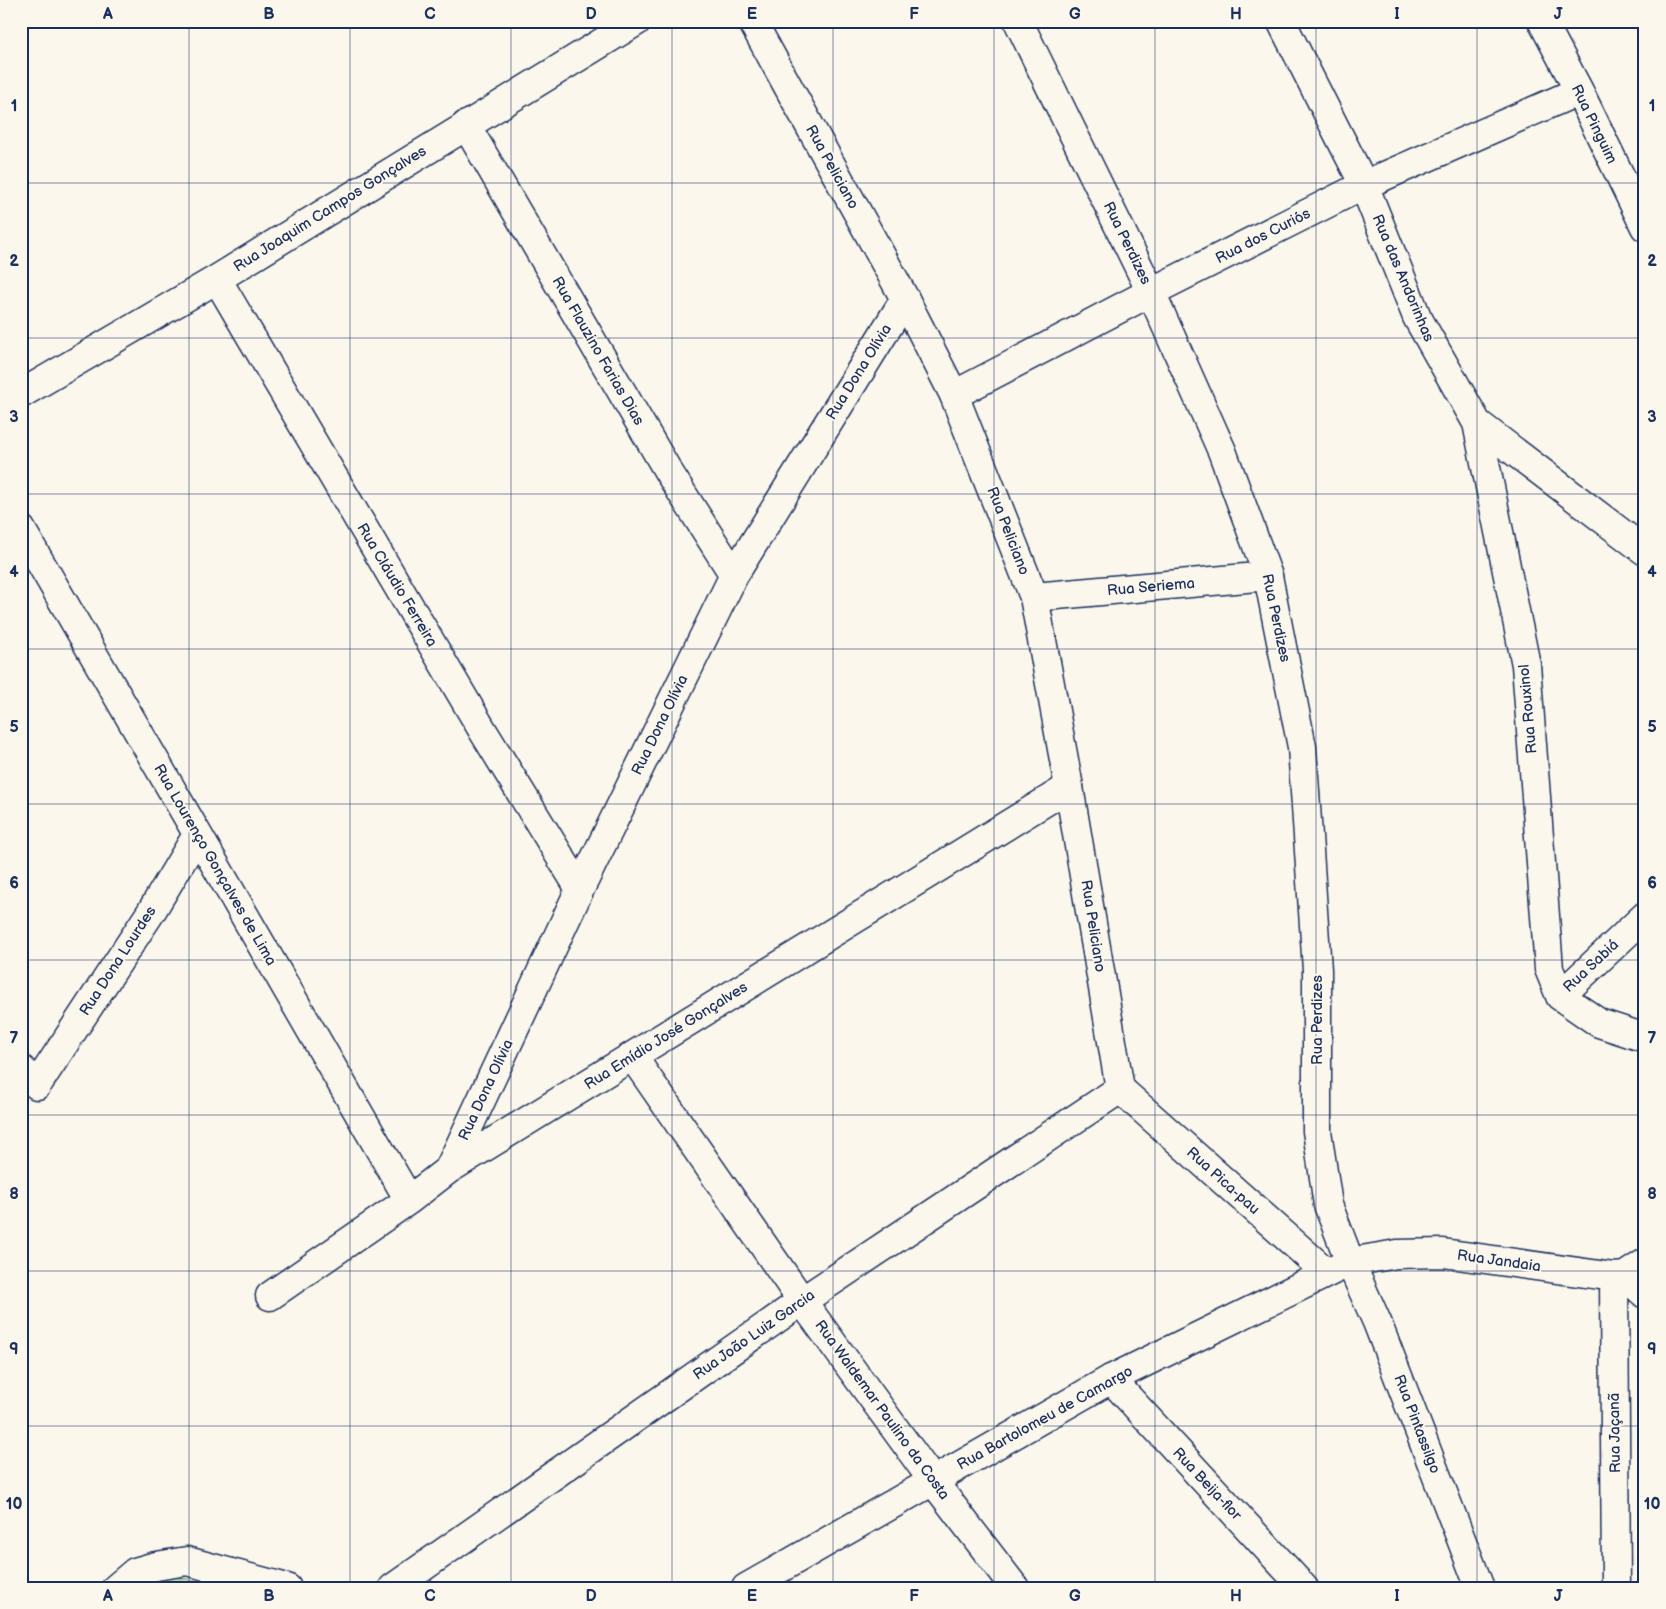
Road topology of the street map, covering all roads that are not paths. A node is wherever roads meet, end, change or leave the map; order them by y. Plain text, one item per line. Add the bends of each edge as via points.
1 (637, 21) edge
2 (752, 21) edge
3 (1018, 21) edge
4 (1281, 21) edge
5 (1542, 21) edge
6 (1579, 91) junction
7 (466, 125) junction
8 (1364, 185) junction
9 (1645, 227) edge
10 (217, 279) junction
11 (1151, 292) junction
12 (904, 298) junction
13 (21, 394) edge
14 (954, 395) junction
15 (1477, 423) junction
16 (21, 529) edge
17 (1645, 551) edge
18 (734, 574) junction
19 (1268, 576) junction
20 (1034, 598) junction
21 (1070, 787) junction
22 (197, 834) junction
23 (580, 889) junction
24 (1645, 916) edge
25 (1560, 996) junction
26 (1645, 1038) edge
27 (633, 1057) junction
28 (29, 1077) edge
29 (1120, 1089) junction
30 (449, 1169) junction
31 (409, 1200) junction
32 (1338, 1267) junction
33 (1628, 1272) edge
34 (1645, 1294) edge
35 (270, 1296) dead end
36 (802, 1301) junction
37 (1111, 1380) junction
38 (934, 1480) junction
39 (116, 1588) edge
40 (288, 1588) edge
41 (393, 1588) edge
42 (746, 1588) edge
43 (1015, 1588) edge
44 (1304, 1588) edge
45 (1480, 1588) edge
46 (1616, 1588) edge

1 - 7 street, Rua Joaquim Campos Gonçalves
2 - 12 street, Rua Peliciano
3 - 11 street, Rua Perdizes
4 - 8 street, Rua das Andorinhas
5 - 6 street, Rua Pinguim
6 - 8 street, Rua dos Curiós
6 - 9 street, Rua Pinguim
7 - 10 street, Rua Joaquim Campos Gonçalves
7 - 18 street, Rua Flauzino Farias Dias via 663,462
8 - 11 street, Rua dos Curiós
8 - 15 street, Rua das Andorinhas via 1417,317
10 - 13 street, Rua Joaquim Campos Gonçalves
10 - 23 street, Rua Cláudio Ferreira via 483,731
11 - 14 street, Rua dos Curiós
11 - 19 street, Rua Perdizes via 1222,451
12 - 14 street, Rua Peliciano
12 - 18 street, Rua Dona Olívia
14 - 20 street, Rua Peliciano
15 - 17 street, Rua das Andorinhas
15 - 25 street, Rua Rouxinol via 1526,665 1549,969
16 - 22 street, Rua Lourenço Gonçalves de Lima
18 - 23 street, Rua Dona Olívia
19 - 20 street, Rua Seriema
19 - 32 street, Rua Perdizes via 1302,747 1317,970 1317,1131
20 - 21 street, Rua Peliciano
21 - 27 street, Rua Emídio José Gonçalves
21 - 29 street, Rua Peliciano
22 - 28 street, Rua Dona Lourdes via 151,912
22 - 31 street, Rua Lourenço Gonçalves de Lima
23 - 30 street, Rua Dona Olívia
24 - 25 street, Rua Sabiá
25 - 26 street via 1599,1023
27 - 30 street, Rua Emídio José Gonçalves
27 - 36 street, Rua Waldemar Paulino da Costa
29 - 32 street, Rua Pica-pau
29 - 36 street, Rua João Luiz Garcia
30 - 31 street, Rua Emídio José Gonçalves
31 - 35 street, Rua Emídio José Gonçalves
32 - 33 street, Rua Jandaia via 1397,1254 1443,1253
32 - 37 street, Rua Bartolomeu de Camargo
32 - 45 street, Rua Pintassilgo via 1377,1322
33 - 34 street
33 - 46 street, Rua Jaçanã
36 - 38 street, Rua Waldemar Paulino da Costa
36 - 41 street, Rua João Luiz Garcia
37 - 38 street, Rua Bartolomeu de Camargo
37 - 44 street, Rua Beija-flor
38 - 42 street, Rua Bartolomeu de Camargo
38 - 43 street, Rua Waldemar Paulino da Costa
39 - 40 street via 135,1572 187,1561

